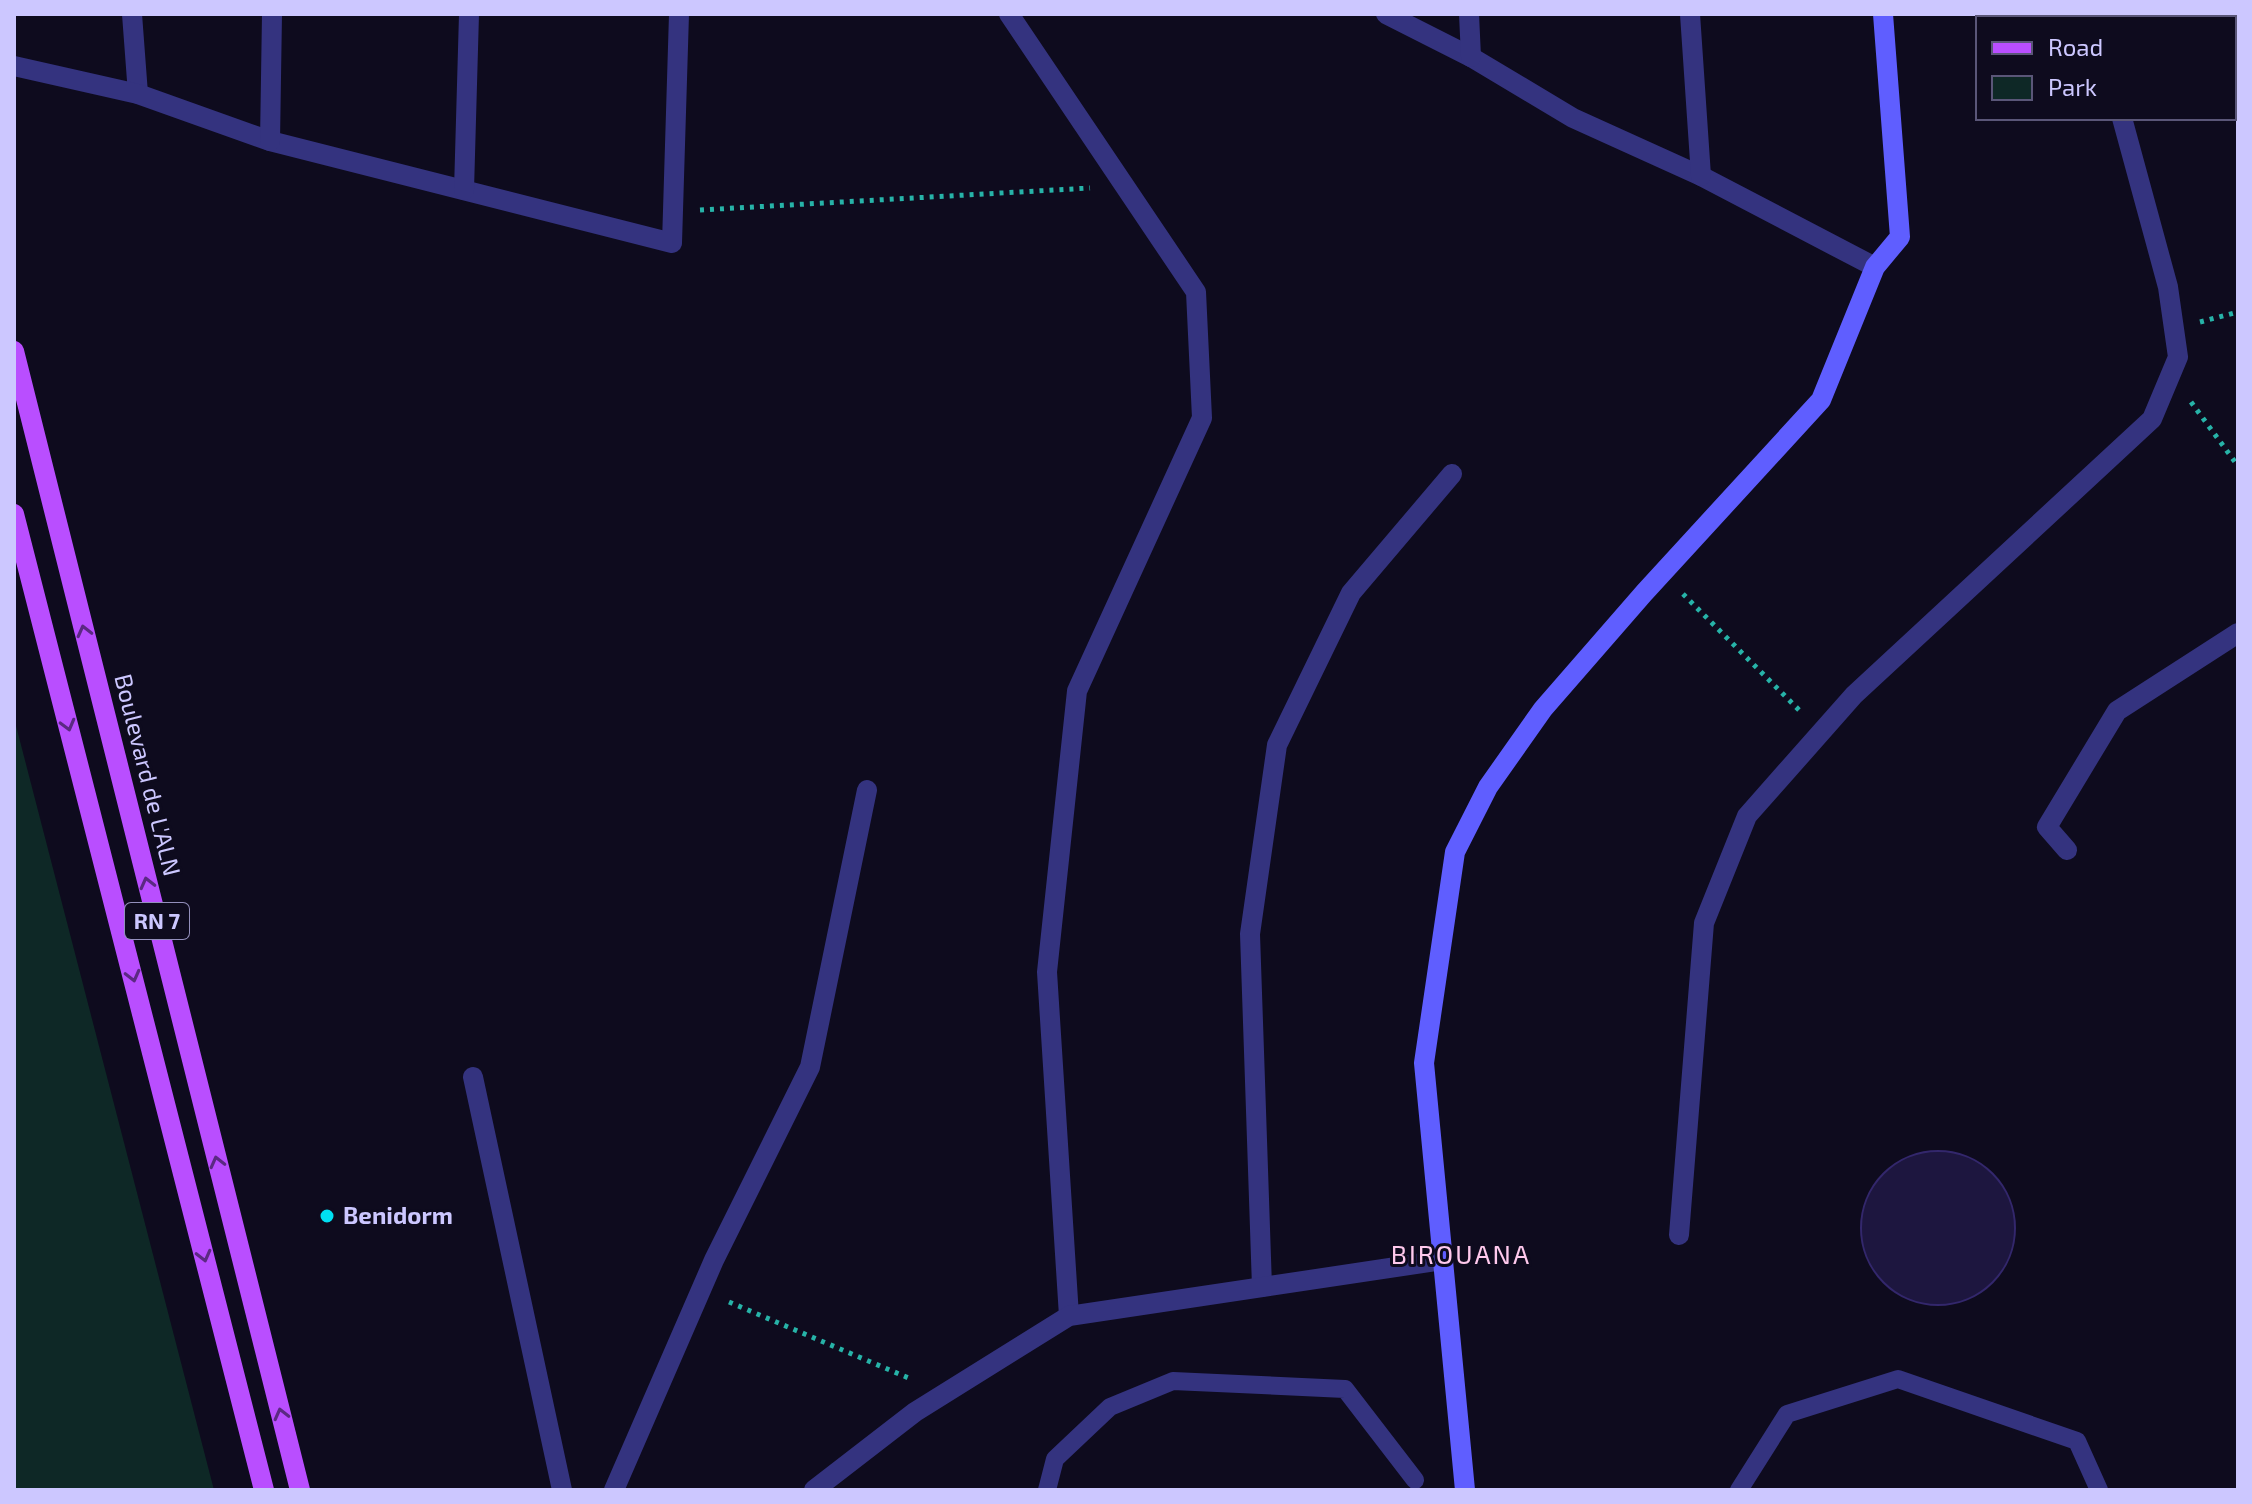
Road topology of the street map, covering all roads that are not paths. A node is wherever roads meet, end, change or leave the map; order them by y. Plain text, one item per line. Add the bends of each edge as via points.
1 (132, 14) edge
2 (272, 14) edge
3 (469, 14) edge
4 (679, 14) edge
5 (1009, 14) edge
6 (1386, 14) edge
7 (1469, 14) edge
8 (1690, 14) edge
9 (1883, 14) edge
10 (1471, 57) junction
11 (14, 66) edge
12 (138, 94) junction
13 (2123, 120) edge
14 (270, 141) junction
15 (1701, 176) junction
16 (464, 190) junction
17 (1875, 267) junction
18 (14, 351) edge
19 (1452, 474) dead end
20 (14, 514) edge
21 (2238, 633) edge
22 (867, 790) dead end
23 (2067, 850) dead end
24 (473, 1077) dead end
25 (1679, 1235) dead end
26 (1443, 1260) junction
27 (1262, 1287) junction
28 (1069, 1316) junction
29 (1415, 1480) dead end
30 (264, 1490) edge
31 (300, 1490) edge
32 (562, 1490) edge
33 (614, 1490) edge
34 (814, 1490) edge
35 (1047, 1490) edge
36 (1465, 1490) edge
37 (1739, 1490) edge
38 (2099, 1490) edge

1 - 12 street
2 - 14 street
3 - 16 street
4 - 16 street via 672,243
5 - 28 street via 1196,292 1202,418 1077,691 1047,972
6 - 10 street
7 - 10 street
8 - 15 street
9 - 17 main road via 1900,237
10 - 15 street via 1573,118
11 - 12 street
12 - 14 street
13 - 25 street via 2168,287 2178,357 2152,419 1854,695 1747,816 1704,923
14 - 16 street
15 - 17 street
17 - 26 main road via 1821,400 1543,709 1488,787 1455,852 1424,1063
31 -> 18 main road, Boulevard de L'ALN / RN 7
19 - 27 street via 1351,593 1277,745 1250,934
20 -> 30 main road, RN 7
21 - 23 street via 2117,711 2047,827
22 - 33 street via 810,1067 700,1290
24 - 32 street
26 - 27 street
26 - 36 main road
27 - 28 street
28 - 34 street via 915,1412
29 - 35 lane via 1345,1389 1173,1381 1110,1407 1055,1459
37 - 38 lane via 1787,1414 1898,1379 2077,1441

